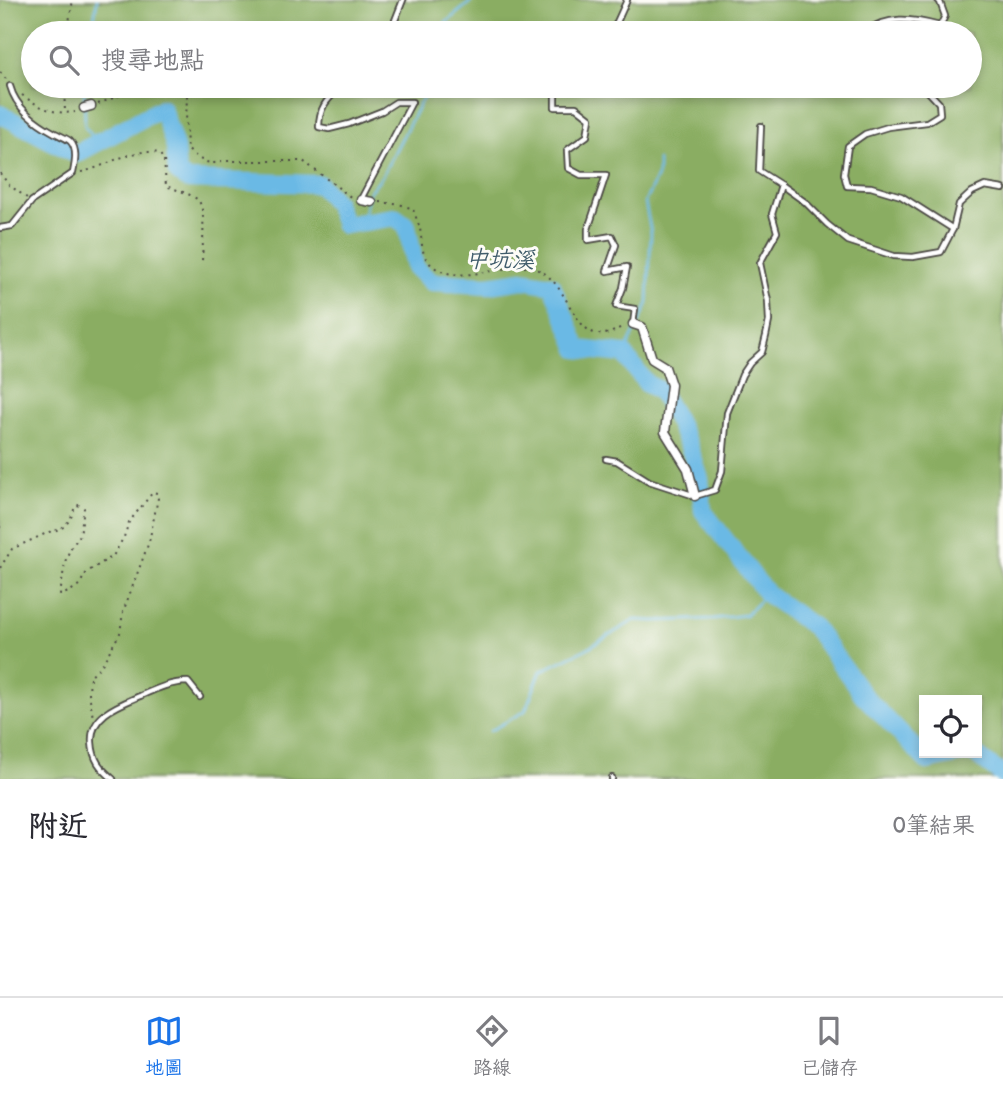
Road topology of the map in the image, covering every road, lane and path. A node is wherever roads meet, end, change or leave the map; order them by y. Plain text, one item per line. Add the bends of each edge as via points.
1 (73, 0) edge
2 (403, 0) edge
3 (626, 0) edge
4 (938, 0) edge
5 (69, 21) edge
6 (395, 21) edge
7 (617, 21) edge
8 (890, 21) edge
9 (920, 21) edge
10 (942, 21) edge
11 (0, 72) edge
12 (10, 86) junction
13 (21, 94) edge
14 (27, 98) edge
15 (64, 98) edge
16 (111, 98) edge
17 (187, 98) edge
18 (329, 98) edge
19 (555, 98) edge
20 (934, 98) edge
21 (65, 112) junction
22 (761, 126) dead end
23 (0, 173) edge
24 (73, 173) junction
25 (781, 185) junction
26 (1003, 189) edge
27 (361, 200) junction
28 (32, 201) junction
29 (372, 202) joint
30 (0, 228) edge
31 (953, 229) junction
32 (202, 263) dead end
33 (636, 325) junction
34 (606, 459) dead end
35 (696, 496) junction
36 (0, 568) edge
37 (200, 697) dead end
38 (95, 724) junction
39 (113, 779) edge

1 - 5 path
2 - 6 lane
3 - 7 lane
4 - 10 lane
8 - 9 lane
11 - 12 path
12 - 13 path
12 - 24 lane via 13,98 39,124 71,142 76,154
14 - 21 path via 42,108
15 - 21 path
16 - 21 path
17 - 27 path via 187,149 199,160 213,164 303,161 344,193
18 - 27 lane via 319,113 319,127 329,129 397,102 412,102
19 - 33 lane via 555,107 576,107 590,118 587,136 567,150 568,168 582,175 606,175 589,240 612,236 616,245 607,271 627,267 616,306 635,309
20 - 31 lane via 940,114 926,122 865,134 849,146 844,174 847,186 901,196
22 - 25 lane via 759,171
23 - 28 path via 9,186
24 - 28 lane
24 - 32 path via 147,150 159,153 166,186 200,201
25 - 31 lane via 848,241 894,256 941,252
25 - 35 lane via 772,214 777,232 760,263 769,321 762,352 743,375 727,413 722,471 715,490
26 - 31 lane via 985,186 972,192 959,204
27 - 29 street
28 - 30 lane via 12,226
29 - 33 path via 413,209 425,258 442,272 458,276 535,267 556,284 593,334 611,334 626,324
33 - 35 street via 652,359 665,367 671,385 665,432 688,469
34 - 35 lane via 649,481
36 - 38 path via 12,550 61,529 79,505 84,508 80,535 65,562 60,595 69,592 87,572 113,556 129,522 153,492 157,493 149,542 123,612 120,633 90,677
37 - 38 lane via 188,682 177,682 125,702
38 - 39 lane via 93,754

